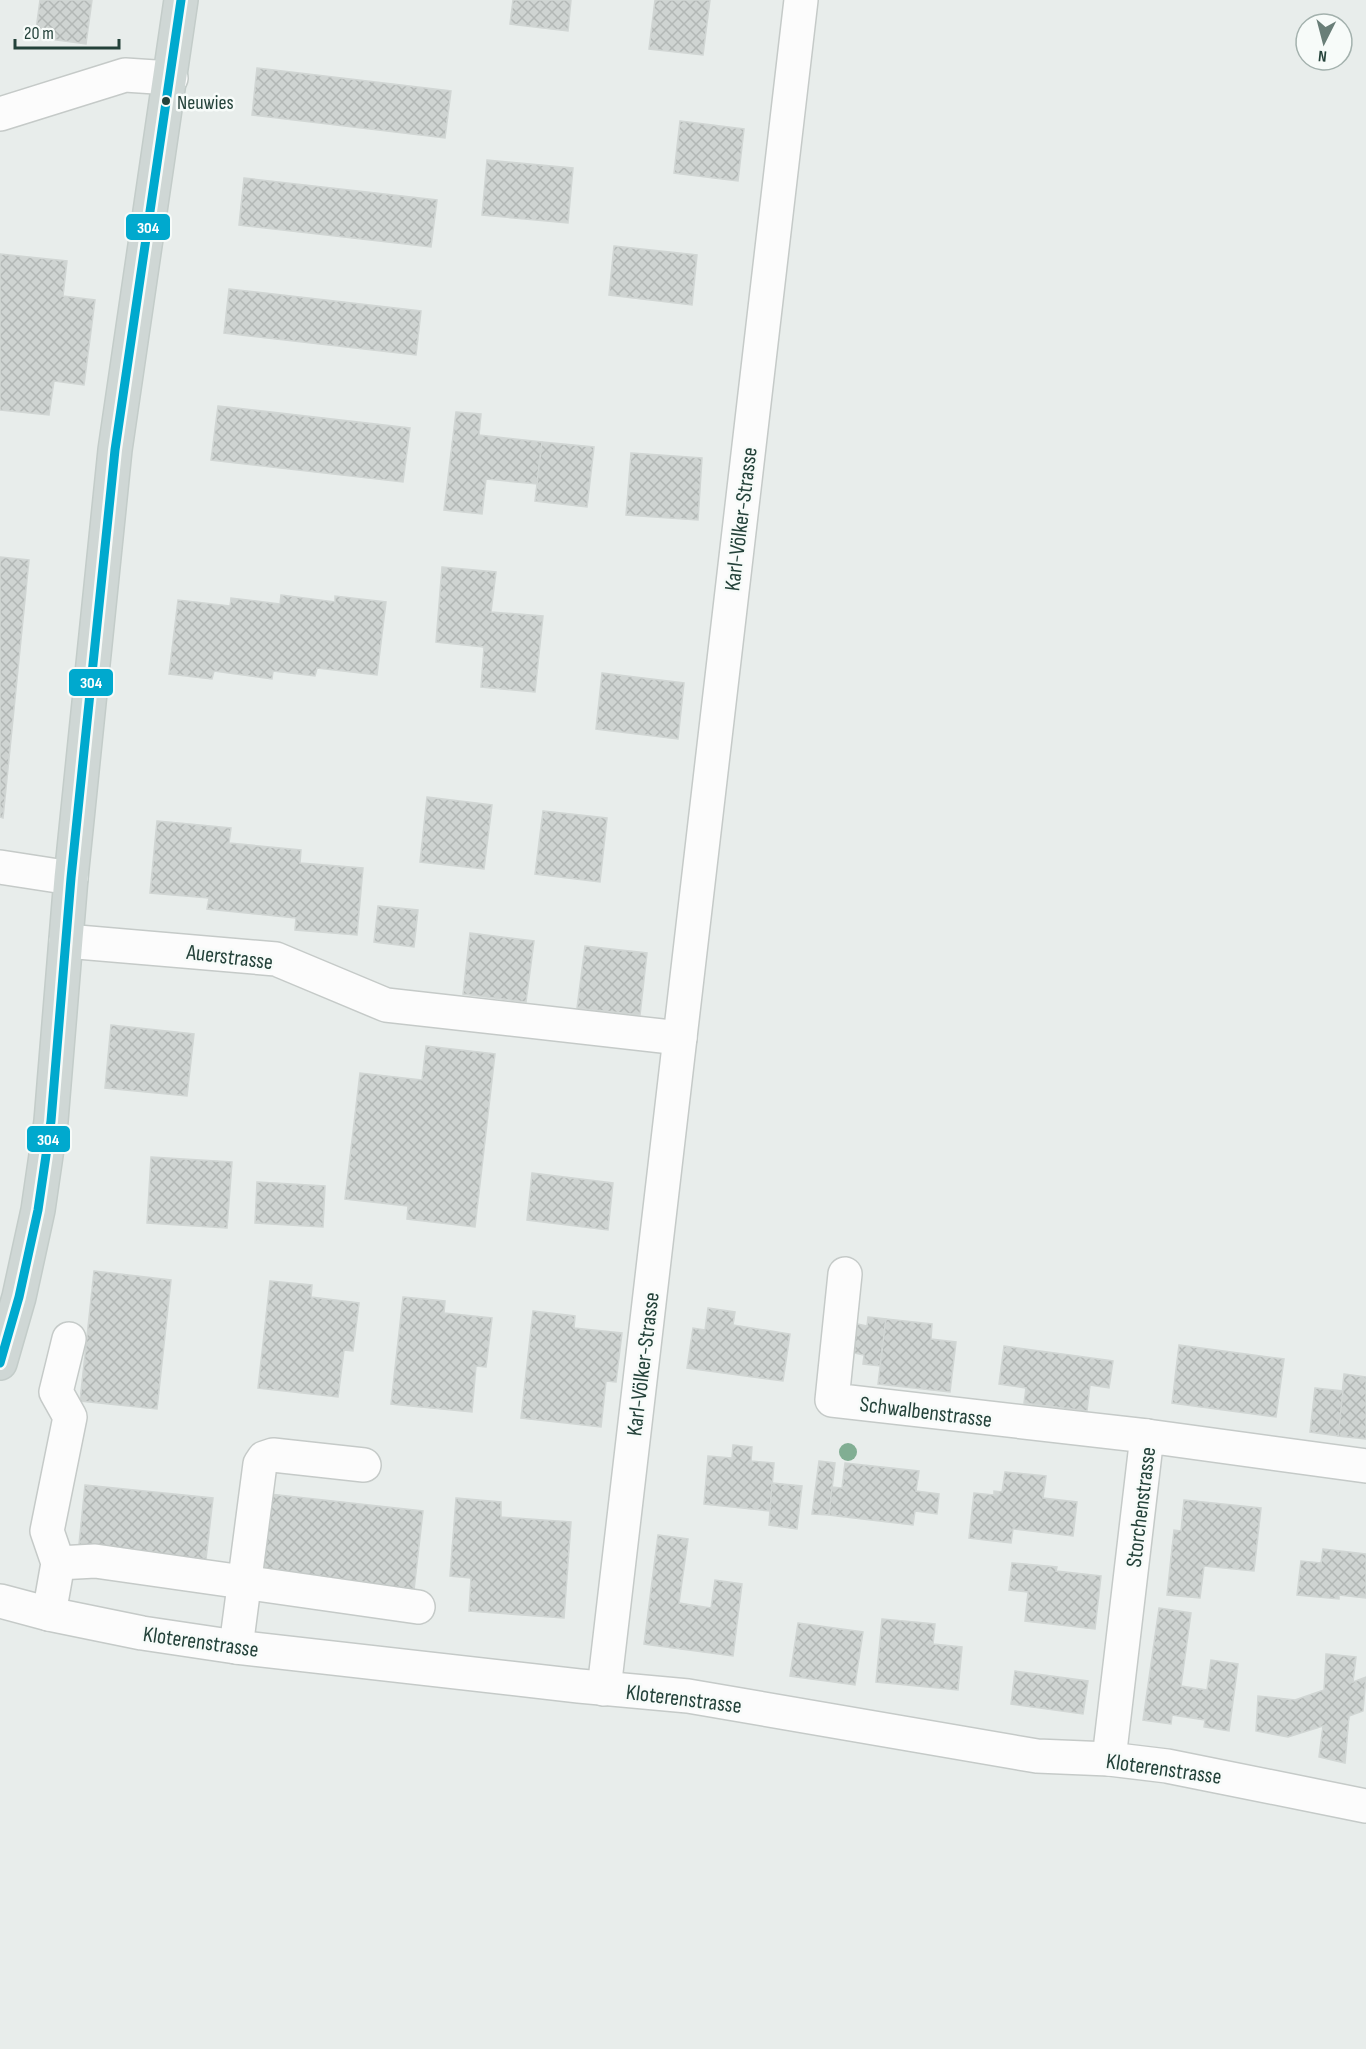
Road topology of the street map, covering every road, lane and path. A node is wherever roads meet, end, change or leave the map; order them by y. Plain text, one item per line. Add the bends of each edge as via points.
1 (181, 0) edge
2 (801, 0) edge
3 (171, 78) junction
4 (0, 114) edge
5 (0, 867) edge
6 (71, 878) junction
7 (66, 941) junction
8 (680, 1038) junction
9 (845, 1274) dead end
10 (69, 1339) dead end
11 (0, 1363) edge
12 (1147, 1436) junction
13 (364, 1465) dead end
14 (1366, 1466) edge
15 (58, 1563) junction
16 (246, 1584) junction
17 (0, 1601) edge
18 (418, 1607) dead end
19 (49, 1614) junction
20 (237, 1647) junction
21 (604, 1689) junction
22 (1109, 1759) junction
23 (1366, 1806) edge

1 - 3 main road
2 - 8 street, Karl-Völker-Strasse
3 - 4 street via 125,75
3 - 6 main road via 115,450
5 - 6 street
6 - 7 main road
7 - 8 street, Auerstrasse via 276,959 387,1005
7 - 11 main road via 51,1120 38,1210
8 - 21 street, Karl-Völker-Strasse
9 - 12 street, Schwalbenstrasse via 832,1400
10 - 15 street via 56,1392 70,1418 47,1531
12 - 14 street, Storchenstrasse
12 - 22 street, Storchenstrasse
13 - 16 street via 273,1455 264,1458
15 - 16 street via 95,1561
15 - 19 street
16 - 18 street
16 - 20 street
17 - 19 street, Kloterenstrasse
19 - 20 street, Kloterenstrasse via 142,1634
20 - 21 street, Kloterenstrasse
21 - 22 street, Kloterenstrasse via 688,1696 1037,1756
22 - 23 street, Kloterenstrasse via 1167,1766

